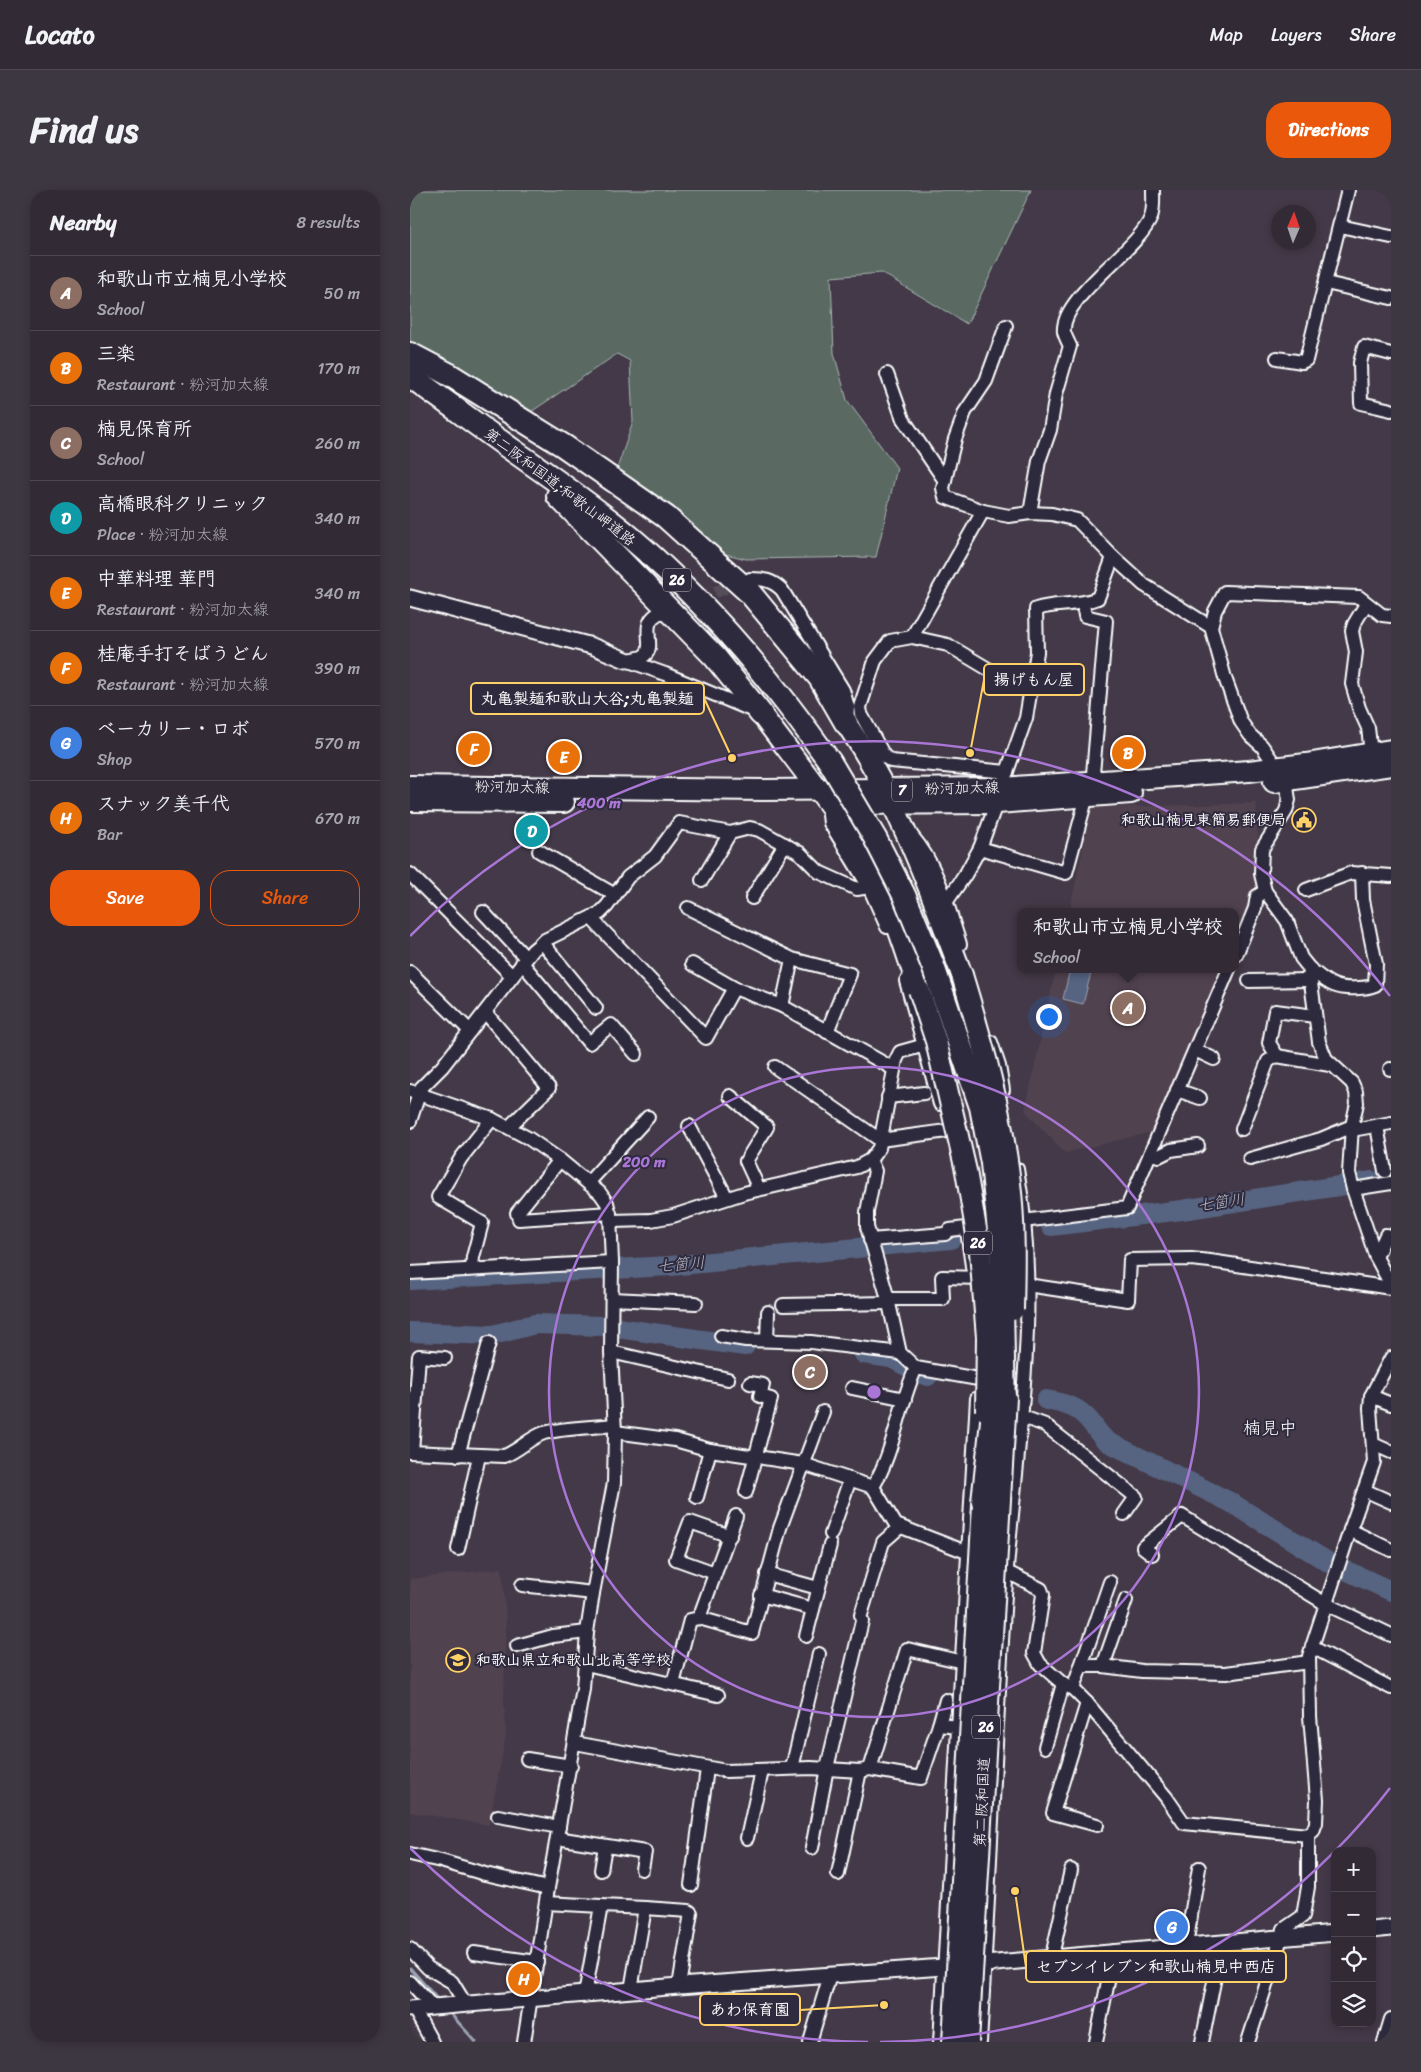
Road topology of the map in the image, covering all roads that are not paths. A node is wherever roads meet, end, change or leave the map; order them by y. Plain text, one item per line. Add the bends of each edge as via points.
1 (1154, 190) edge
2 (1348, 190) edge
3 (1340, 226) junction
4 (1391, 238) edge
5 (1326, 283) junction
6 (1391, 298) edge
7 (1006, 326) dead end
8 (410, 354) edge
9 (1391, 354) edge
10 (1277, 358) dead end
11 (887, 374) dead end
12 (410, 376) edge
13 (1391, 410) edge
14 (489, 433) junction
15 (945, 481) junction
16 (983, 511) junction
17 (1030, 513) junction
18 (1113, 557) junction
19 (750, 579) tunnel mouth
20 (410, 598) edge
21 (1084, 604) junction
22 (1366, 604) junction
23 (662, 612) tunnel mouth
24 (1391, 616) edge
25 (1211, 627) junction
26 (912, 637) junction
27 (649, 649) junction
28 (626, 660) junction
29 (665, 674) junction
30 (1032, 684) junction
31 (843, 690) junction
32 (866, 690) junction
33 (761, 714) junction
34 (846, 723) junction
35 (1391, 750) edge
36 (1371, 753) junction
37 (1391, 765) edge
38 (1281, 774) junction
39 (410, 786) edge
40 (1002, 788) junction
41 (1088, 789) junction
42 (822, 797) junction
43 (890, 797) junction
44 (410, 801) edge
45 (904, 826) junction
46 (730, 833) junction
47 (785, 844) junction
48 (980, 848) junction
49 (538, 851) dead end
50 (1362, 873) junction
51 (410, 874) edge
52 (1391, 876) edge
53 (702, 880) dead end
54 (869, 887) junction
55 (1306, 890) dead end
56 (1265, 891) junction
57 (615, 895) junction
58 (752, 898) dead end
59 (946, 901) junction
60 (688, 908) dead end
61 (483, 912) dead end
62 (591, 918) junction
63 (542, 942) junction
64 (1239, 947) edge
65 (792, 959) junction
66 (524, 960) junction
67 (692, 964) dead end
68 (410, 972) edge
69 (1227, 973) edge
70 (1310, 974) junction
71 (512, 976) junction
72 (1249, 981) dead end
73 (734, 988) junction
74 (782, 1006) junction
75 (596, 1008) dead end
76 (485, 1012) junction
77 (950, 1013) junction
78 (1315, 1016) junction
79 (470, 1031) junction
80 (827, 1032) junction
81 (925, 1045) junction
82 (1195, 1050) junction
83 (636, 1054) dead end
84 (1277, 1056) junction
85 (1214, 1058) dead end
86 (1330, 1065) junction
87 (775, 1067) dead end
88 (894, 1069) junction
89 (1178, 1090) junction
90 (415, 1093) edge
91 (924, 1093) dead end
92 (730, 1096) dead end
93 (888, 1097) junction
94 (1200, 1098) dead end
95 (648, 1117) dead end
96 (492, 1119) junction
97 (410, 1121) edge
98 (1391, 1123) edge
99 (689, 1126) dead end
100 (1377, 1126) junction
101 (509, 1127) junction
102 (1352, 1128) junction
103 (1242, 1129) dead end
104 (947, 1131) junction
105 (880, 1140) junction
106 (1198, 1146) dead end
107 (1150, 1154) junction
108 (1250, 1159) dead end
109 (560, 1160) junction
110 (870, 1160) junction
111 (1388, 1177) edge
112 (588, 1183) junction
113 (1352, 1184) junction
114 (759, 1189) junction
115 (727, 1198) junction
116 (610, 1217) junction
117 (1024, 1221) junction
118 (966, 1228) junction
119 (1391, 1236) edge
120 (871, 1245) junction
121 (1376, 1257) junction
122 (612, 1266) junction
123 (472, 1269) junction
124 (410, 1273) edge
125 (973, 1277) junction
126 (1027, 1285) junction
127 (1391, 1287) edge
128 (612, 1299) junction
129 (888, 1301) junction
130 (696, 1303) dead end
131 (782, 1305) dead end
132 (768, 1312) dead end
133 (721, 1336) dead end
134 (767, 1340) junction
135 (489, 1342) dead end
136 (611, 1352) junction
137 (900, 1354) junction
138 (445, 1358) dead end
139 (1391, 1360) edge
140 (914, 1371) junction
141 (728, 1379) dead end
142 (978, 1380) junction
143 (750, 1383) dead end
144 (852, 1388) dead end
145 (1371, 1396) junction
146 (906, 1399) junction
147 (1391, 1404) edge
148 (822, 1412) dead end
149 (1012, 1414) junction
150 (615, 1429) junction
151 (1373, 1444) junction
152 (710, 1450) junction
153 (411, 1452) edge
154 (1391, 1452) edge
155 (458, 1455) junction
156 (479, 1456) junction
157 (755, 1458) junction
158 (803, 1464) junction
159 (850, 1479) junction
160 (873, 1488) junction
161 (1364, 1490) junction
162 (746, 1492) dead end
163 (697, 1497) dead end
164 (983, 1502) junction
165 (1391, 1502) edge
166 (1124, 1514) dead end
167 (736, 1516) dead end
168 (900, 1527) junction
169 (1350, 1530) junction
170 (730, 1536) junction
171 (458, 1549) dead end
172 (1391, 1550) edge
173 (969, 1553) junction
174 (1152, 1554) dead end
175 (1007, 1571) junction
176 (715, 1573) junction
177 (767, 1574) junction
178 (1110, 1582) dead end
179 (522, 1585) dead end
180 (818, 1588) junction
181 (593, 1593) junction
182 (761, 1595) junction
183 (1126, 1600) dead end
184 (1326, 1604) junction
185 (813, 1609) junction
186 (699, 1618) junction
187 (587, 1632) junction
188 (1391, 1635) edge
189 (806, 1636) dead end
190 (517, 1646) dead end
191 (1312, 1647) junction
192 (818, 1654) dead end
193 (963, 1662) junction
194 (1309, 1662) junction
195 (586, 1664) junction
196 (1081, 1666) junction
197 (1104, 1666) junction
198 (673, 1684) junction
199 (1068, 1686) junction
200 (1391, 1688) edge
201 (718, 1695) dead end
202 (946, 1700) dead end
203 (1087, 1703) junction
204 (939, 1725) junction
205 (960, 1727) junction
206 (575, 1743) junction
207 (1045, 1747) dead end
208 (527, 1759) dead end
209 (571, 1766) junction
210 (792, 1768) junction
211 (827, 1768) junction
212 (707, 1769) junction
213 (865, 1770) junction
214 (762, 1771) junction
215 (498, 1816) dead end
216 (1097, 1825) dead end
217 (558, 1833) junction
218 (1308, 1835) junction
219 (747, 1838) dead end
220 (605, 1846) junction
221 (812, 1848) dead end
222 (410, 1854) edge
223 (1199, 1868) dead end
224 (642, 1869) dead end
225 (601, 1870) dead end
226 (1071, 1870) dead end
227 (838, 1874) dead end
228 (692, 1885) dead end
229 (548, 1888) junction
230 (546, 1903) junction
231 (601, 1906) junction
232 (645, 1908) junction
233 (1391, 1928) edge
234 (1376, 1930) edge
235 (1331, 1933) edge
236 (1282, 1937) junction
237 (1222, 1942) junction
238 (1186, 1945) junction
239 (410, 1949) edge
240 (1114, 1951) junction
241 (474, 1953) dead end
242 (1052, 1956) junction
243 (537, 1962) junction
244 (985, 1964) junction
245 (946, 1966) junction
246 (830, 1975) junction
247 (410, 1982) edge
248 (679, 1986) junction
249 (631, 1990) junction
250 (585, 1994) junction
251 (531, 1999) junction
252 (466, 2005) junction
253 (440, 2007) junction
254 (412, 2009) edge
255 (1391, 2019) edge
256 (432, 2042) edge
257 (526, 2042) edge
258 (810, 2042) edge
259 (940, 2042) edge
260 (953, 2042) edge
261 (968, 2042) edge
262 (980, 2042) edge
263 (1096, 2042) edge
264 (1202, 2042) edge
265 (1248, 2042) edge
266 (1384, 2042) edge

1 - 17 street via 1152,216 1143,230 1094,281 1070,310 1065,322 1064,332 1070,346
2 - 3 street
3 - 4 street
3 - 5 street
5 - 6 street
5 - 10 street via 1306,360
7 - 15 street via 986,381 965,412
8 - 34 highway via 564,446 666,517 750,593 820,678
9 - 13 street via 1364,347 1360,362 1361,403
11 - 15 street via 903,420
12 - 14 highway, 第二阪和国道;和歌山岬道路 / 26
14 - 33 highway via 549,486 624,562 714,657
14 - 77 highway, 第二阪和国道;和歌山岬道路 / 26, bridge via 630,537 714,617 761,669 830,762 875,838 904,895
15 - 16 street via 945,497
16 - 17 street via 1009,516
16 - 26 street
17 - 18 street via 1077,520
18 - 21 street via 1098,598
18 - 25 street via 1144,585
19 - 31 street via 764,579 782,590
20 - 28 street via 592,646
21 - 30 street via 1036,609 1037,652
21 - 41 street via 1085,616 1106,621 1093,774
22 - 24 street via 1382,615
22 - 25 street via 1358,597 1225,592
22 - 36 street via 1352,631 1356,652 1352,684 1368,728
23 - 27 street via 655,614 648,628
25 - 38 street via 1241,722
26 - 30 street via 948,645 1005,679
26 - 32 street via 890,641 875,661
27 - 28 street via 640,658
27 - 29 street
28 - 29 street
29 - 33 street
30 - 40 street via 1026,718
31 - 32 street
31 - 34 street via 848,707
32 - 40 street via 860,714 884,756 891,761
33 - 42 main road
34 - 43 main road
35 - 36 main road, 粉河加太線 / 7
36 - 38 main road, 粉河加太線 / 7
37 - 38 main road, 粉河加太線 / 7
38 - 41 main road, 粉河加太線 / 7
38 - 56 street via 1289,800 1286,811 1262,849 1261,874
39 - 42 main road, 粉河加太線 / 7
40 - 41 main road, 粉河加太線 / 7
40 - 43 main road, 粉河加太線 / 7
40 - 48 street
41 - 48 street via 1066,873
42 - 43 main road, 粉河加太線 / 7
42 - 44 main road, 粉河加太線 / 7
42 - 54 street via 830,823
42 - 164 main road, 26, bridge via 872,870 894,917 936,1041 966,1171 980,1252 987,1337
43 - 45 main road, 26
45 - 59 street via 926,851
45 - 149 main road, 26, bridge via 962,975 988,1062 1003,1131 1013,1221 1013,1308 1008,1382
46 - 47 street via 750,828
46 - 53 street
46 - 57 street via 679,823 656,856 628,877
47 - 54 street via 800,853 819,872 857,889
47 - 58 street
48 - 59 street
49 - 57 street
50 - 52 street
50 - 55 street via 1351,873
50 - 70 street via 1363,900 1376,964 1375,985 1336,988
51 - 71 street
54 - 81 street via 901,963
56 - 64 street via 1257,896
56 - 70 street via 1287,921
57 - 62 street
59 - 117 street via 999,1066
60 - 65 street
61 - 66 street
62 - 63 street
62 - 73 street via 706,1038
63 - 66 street
63 - 75 street
65 - 74 street
65 - 80 street via 850,974
66 - 71 street
66 - 83 street via 590,1043 611,1025
67 - 73 street
68 - 79 street
69 - 82 street
70 - 72 street
70 - 78 street
71 - 76 street
73 - 74 street
74 - 80 street
76 - 79 street
76 - 101 street via 549,1088
77 - 149 highway, 26, bridge via 981,1107 992,1163
77 - 164 highway, 26, bridge via 972,1113 987,1198 992,1250 992,1421
78 - 84 street via 1276,1011 1269,1043
78 - 86 street via 1319,1042
79 - 90 street via 442,1067
80 - 88 street
81 - 88 street via 900,1052
81 - 104 street
82 - 85 street
82 - 89 street
84 - 86 street
84 - 103 street via 1268,1061
86 - 102 street via 1352,1083 1356,1092
87 - 105 street
88 - 93 street
89 - 94 street
89 - 107 street
90 - 96 street
90 - 97 street
91 - 93 street
92 - 114 street via 767,1127 746,1161
93 - 105 street
95 - 112 street
96 - 101 street
96 - 123 street via 461,1158 438,1197 482,1224 472,1257
98 - 100 street
99 - 115 street
100 - 102 street
100 - 111 street
101 - 109 street
102 - 108 street
102 - 113 street via 1349,1173
104 - 105 street
104 - 118 street
105 - 110 street via 875,1156
106 - 107 street via 1172,1150 1159,1156
107 - 117 street via 1127,1208
109 - 112 street
109 - 116 street via 517,1213 519,1219
110 - 114 street via 857,1167
110 - 120 street via 875,1171 867,1212
111 - 113 street
112 - 116 street via 607,1204
113 - 121 street
114 - 115 street
115 - 116 street via 652,1220
116 - 122 street
117 - 126 street
118 - 120 street
118 - 125 street
119 - 121 street via 1386,1235
120 - 129 street
121 - 127 street
122 - 123 street
122 - 128 street
123 - 124 street
125 - 126 street
125 - 129 street via 942,1277 943,1298
125 - 142 street
126 - 127 street via 1128,1300 1130,1260 1191,1259
126 - 149 street via 1026,1342
128 - 130 street
128 - 136 street
129 - 131 street
129 - 137 street
132 - 134 street
133 - 134 street
134 - 137 street via 811,1342
135 - 155 street
136 - 141 street
136 - 150 street
137 - 140 street
138 - 153 street via 419,1356
139 - 145 street
140 - 142 street
140 - 146 street
142 - 173 street
143 - 157 street via 763,1385 760,1396 771,1399
144 - 146 street
145 - 147 street
145 - 151 street
146 - 160 street via 884,1470
148 - 158 street
149 - 166 street via 1045,1425 1136,1497
149 - 175 street
149 - 261 main road, 第二阪和国道 / 26, bridge
150 - 152 street
150 - 156 street via 545,1432 504,1456
150 - 181 street via 614,1482
151 - 154 street
151 - 161 street via 1374,1462
152 - 157 street
152 - 163 street
153 - 155 street
155 - 156 street
156 - 171 street
157 - 158 street
157 - 162 street
158 - 159 street
158 - 177 street
159 - 160 street
159 - 180 street
160 - 168 street
161 - 165 street
161 - 169 street
164 - 260 main road, 第二阪和国道 / 26, bridge
167 - 170 street
168 - 173 street
168 - 211 street via 883,1542
169 - 172 street
169 - 184 street
170 - 176 street
170 - 176 street via 690,1522 676,1559
173 - 175 street
173 - 193 street
174 - 184 street via 1143,1547 1182,1516
175 - 199 street via 1041,1589 1043,1596 1034,1653 1040,1664
175 - 244 street
176 - 186 street
177 - 180 street
177 - 182 street
178 - 196 street
179 - 181 street
180 - 185 street
181 - 187 street
182 - 185 street
182 - 186 street via 752,1632
183 - 197 street
184 - 188 street
184 - 191 street
185 - 189 street
186 - 198 street via 690,1620
187 - 190 street via 553,1636
187 - 195 street
191 - 194 street
191 - 200 street
192 - 210 street
193 - 205 street
193 - 213 street via 907,1649
194 - 197 street via 1226,1672 1142,1671
194 - 218 street via 1317,1800 1314,1831
195 - 198 street
195 - 206 street
196 - 197 street
196 - 199 street
198 - 201 street
199 - 203 street
199 - 207 street
202 - 204 street
203 - 216 street via 1053,1813
203 - 218 street via 1184,1823
204 - 205 street
204 - 213 street via 921,1778
205 - 245 street
206 - 209 street
206 - 212 street
208 - 209 street
209 - 217 street
210 - 211 street
210 - 214 street
211 - 213 street
211 - 221 street
212 - 214 street
212 - 228 street
213 - 227 street
214 - 219 street
215 - 217 street
217 - 220 street
217 - 229 street
218 - 236 street via 1308,1887 1303,1916 1284,1929
220 - 224 street via 644,1852
220 - 225 street
222 - 229 street
223 - 238 street
226 - 242 street
229 - 230 street
230 - 231 street
230 - 243 street
231 - 232 street
231 - 250 street
232 - 248 street via 691,1913
232 - 249 street
233 - 234 street
235 - 236 street
236 - 237 street
236 - 265 street
237 - 238 street
237 - 264 street
238 - 240 street
239 - 252 street via 428,1968 452,1982
240 - 242 street
240 - 263 street
241 - 243 street
242 - 244 street
243 - 251 street
244 - 245 street
244 - 262 street
245 - 246 street
245 - 259 street
246 - 248 street
246 - 258 street
247 - 253 street
248 - 249 street
249 - 250 street
250 - 251 street
251 - 252 street
251 - 257 street
252 - 253 street
253 - 254 street
254 - 256 street
255 - 266 street

